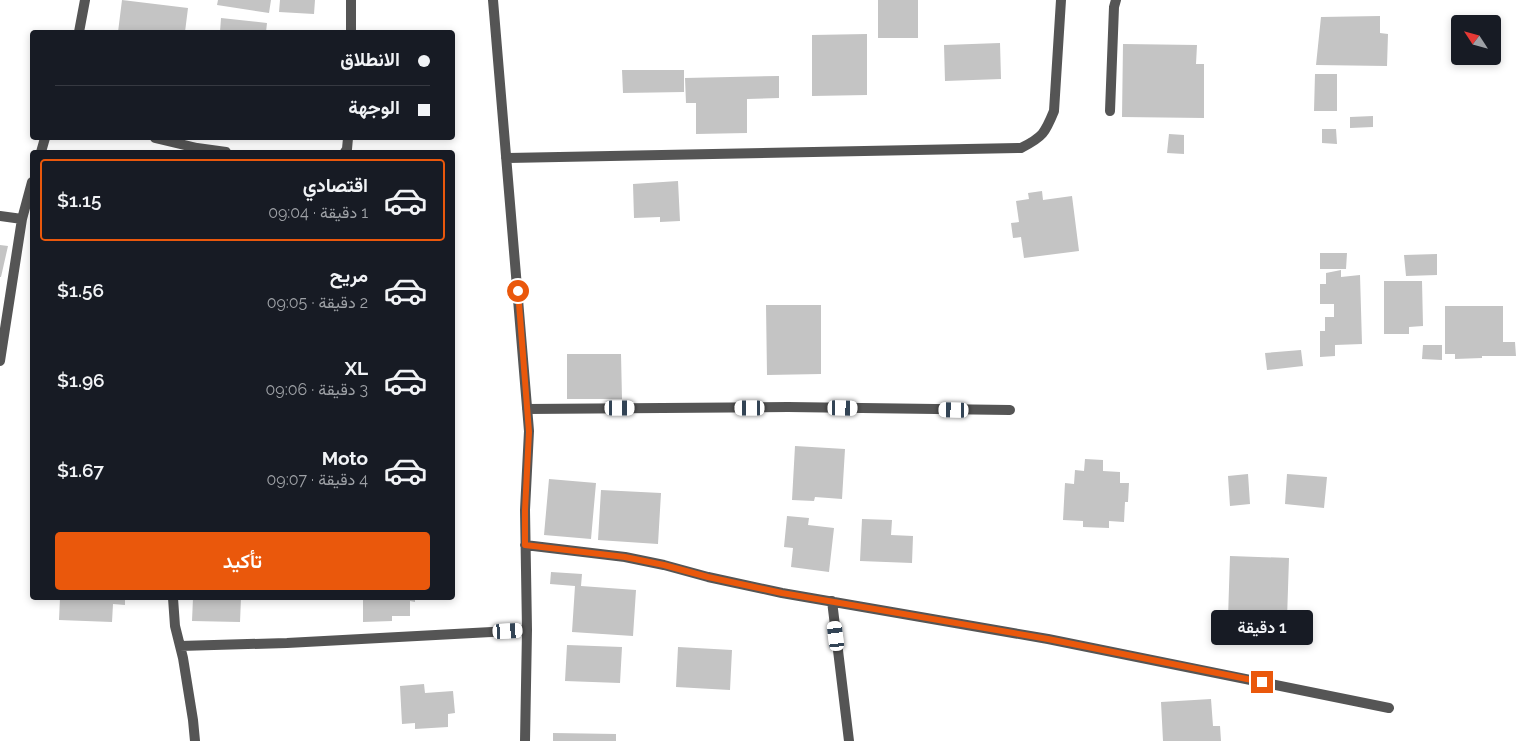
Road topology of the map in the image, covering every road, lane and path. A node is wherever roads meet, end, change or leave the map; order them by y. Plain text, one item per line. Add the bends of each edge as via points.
1 (85, 0) edge
2 (351, 0) edge
3 (493, 0) edge
4 (1061, 0) edge
5 (1116, 0) edge
6 (78, 30) edge
7 (350, 30) edge
8 (1110, 111) dead end
9 (162, 140) edge
10 (197, 150) edge
11 (506, 158) junction
12 (30, 189) edge
13 (0, 216) edge
14 (22, 219) junction
15 (0, 361) edge
16 (527, 409) junction
17 (1010, 410) dead end
18 (525, 545) junction
19 (173, 600) edge
20 (832, 602) junction
21 (527, 630) junction
22 (180, 646) junction
23 (1389, 708) dead end
24 (195, 741) edge
25 (525, 741) edge
26 (849, 741) edge

1 - 6 street
2 - 7 street
3 - 11 street
4 - 11 street via 1054,111 1042,135 1021,148
5 - 8 street
9 - 10 street
11 - 16 street
12 - 14 street
13 - 14 street
14 - 15 street
16 - 17 street via 788,407
16 - 18 street
18 - 20 street via 625,557
18 - 21 street
19 - 22 street
20 - 23 street via 1048,639
20 - 26 street
21 - 22 street
21 - 25 street
22 - 24 street

